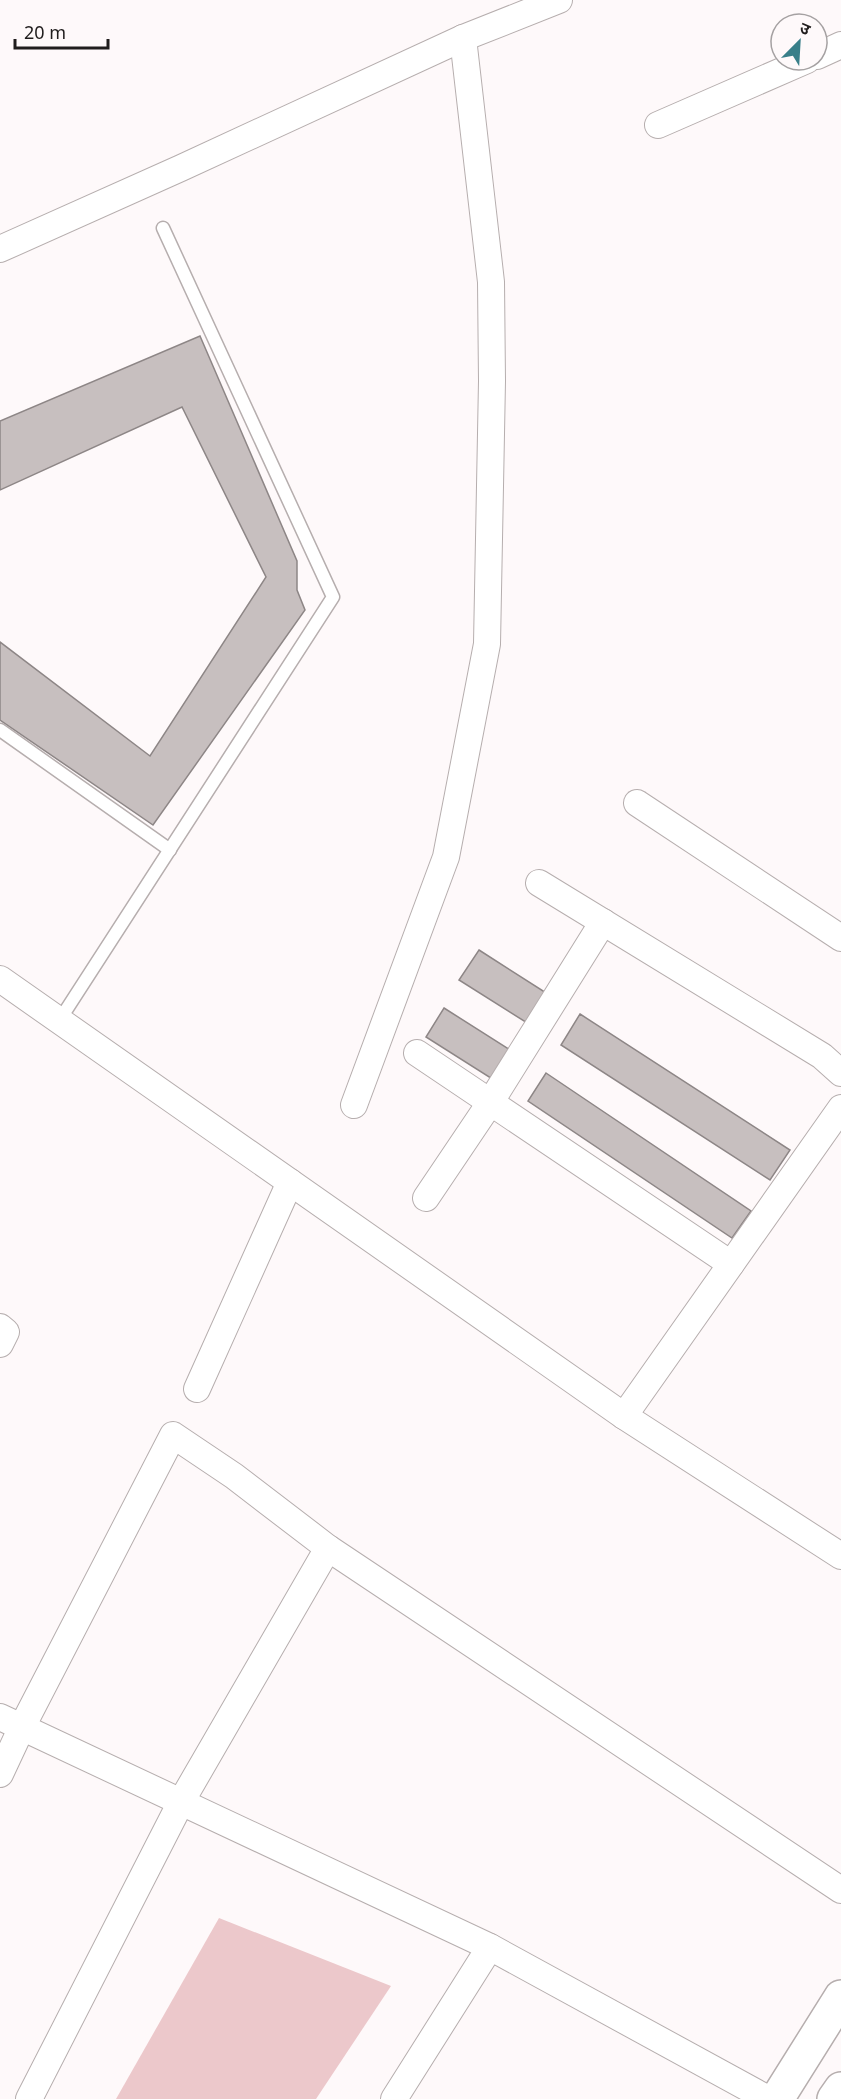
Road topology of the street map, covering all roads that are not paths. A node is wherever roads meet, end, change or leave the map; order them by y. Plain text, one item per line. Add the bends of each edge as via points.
1 (559, 0) edge
2 (463, 38) junction
3 (779, 72) edge
4 (658, 125) dead end
5 (163, 228) dead end
6 (0, 249) edge
7 (0, 730) edge
8 (637, 803) dead end
9 (170, 850) junction
10 (539, 883) dead end
11 (603, 922) junction
12 (839, 932) edge
13 (0, 979) edge
14 (59, 1021) junction
15 (417, 1053) dead end
16 (841, 1073) edge
17 (490, 1102) junction
18 (354, 1105) dead end
19 (841, 1108) edge
20 (290, 1182) junction
21 (426, 1198) dead end
22 (732, 1264) junction
23 (0, 1327) edge
24 (0, 1344) edge
25 (197, 1389) dead end
26 (624, 1416) junction
27 (328, 1548) junction
28 (841, 1556) edge
29 (11, 1722) edge
30 (0, 1774) edge
31 (181, 1802) junction
32 (841, 1890) edge
33 (490, 1947) junction
34 (841, 1997) edge
35 (841, 2089) edge
36 (29, 2099) edge
37 (394, 2099) edge
38 (768, 2099) edge
39 (777, 2099) edge
40 (834, 2099) edge

1 - 2 street
2 - 6 street
2 - 18 street via 491,282 487,644 446,856
3 - 4 street
5 - 9 lane via 333,597
7 - 9 lane
8 - 12 street
9 - 14 lane
10 - 11 street
11 - 16 street via 822,1056
11 - 17 street
13 - 14 street
14 - 20 street
15 - 17 street
17 - 21 street
17 - 22 street
19 - 22 street
20 - 25 street
20 - 26 street
22 - 26 street
23 - 24 street via 6,1332
26 - 28 street
27 - 29 street via 173,1435
27 - 31 street
27 - 32 street
29 - 30 street
29 - 31 street
31 - 33 street
31 - 36 street
33 - 37 street
33 - 38 street
34 - 39 main road
35 - 40 main road

